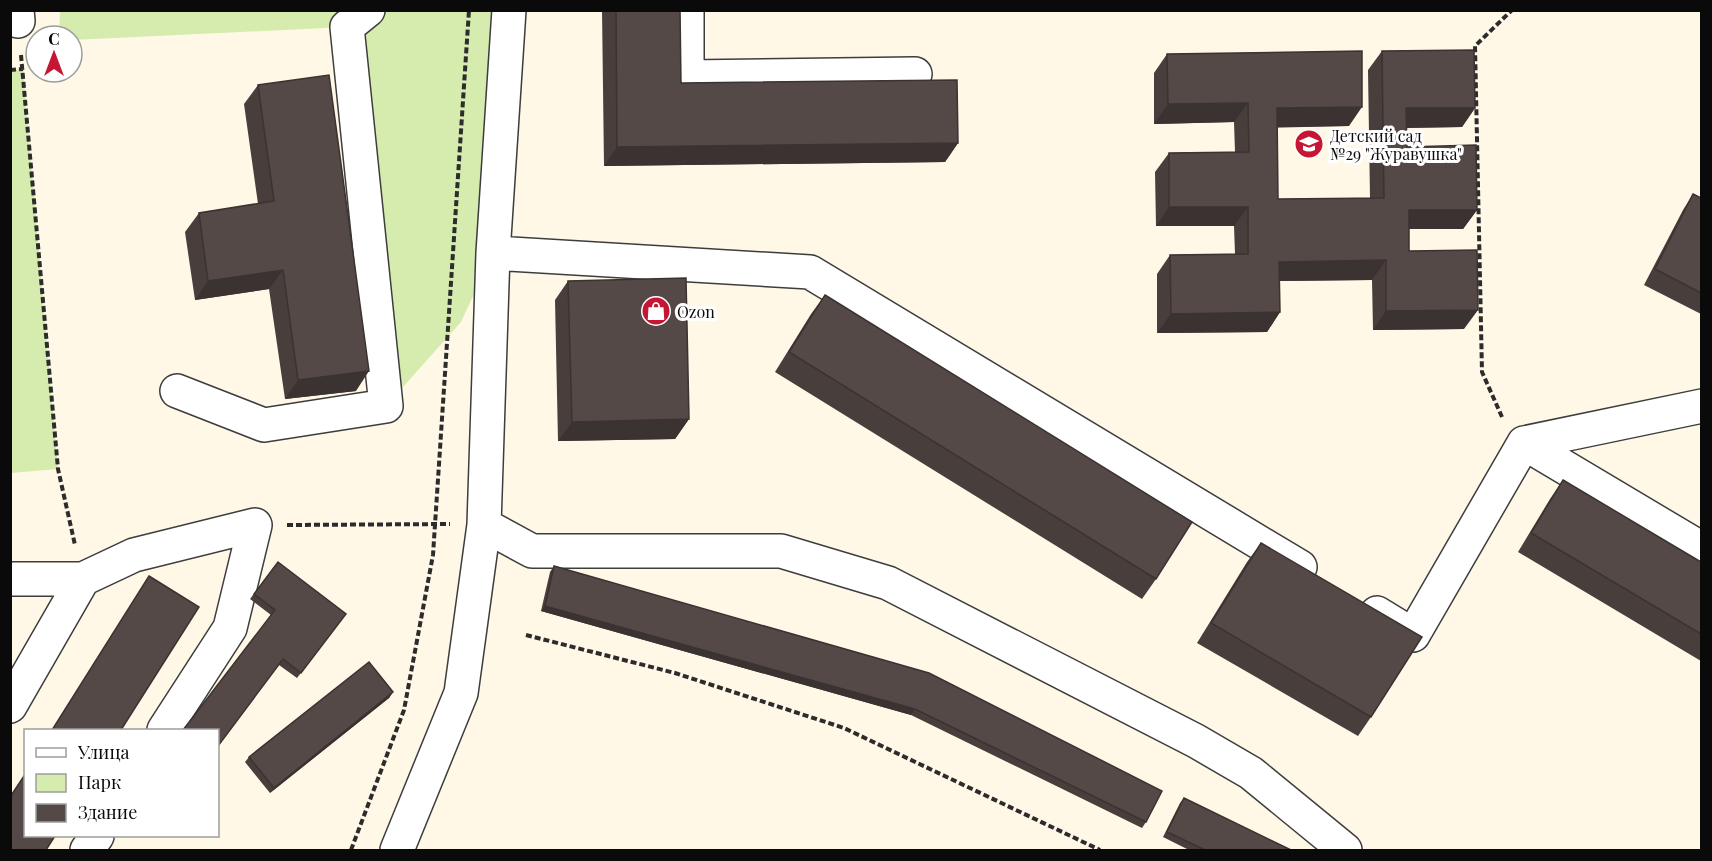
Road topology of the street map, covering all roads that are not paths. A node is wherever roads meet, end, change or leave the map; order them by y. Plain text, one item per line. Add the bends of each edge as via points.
1 (368, 10) edge
2 (508, 10) edge
3 (687, 10) edge
4 (915, 74) dead end
5 (493, 253) junction
6 (177, 391) dead end
7 (1701, 405) edge
8 (1524, 443) junction
9 (484, 525) junction
10 (1701, 549) edge
11 (10, 579) edge
12 (83, 579) junction
13 (1322, 580) edge
14 (1352, 598) edge
15 (10, 706) edge
16 (165, 729) edge
17 (96, 837) edge
18 (87, 850) edge
19 (397, 850) edge
20 (1345, 850) edge

1 - 6 street via 347,27 386,406 264,425
2 - 5 street
3 - 4 street via 687,77
5 - 9 street
5 - 13 street via 810,272
7 - 8 street
8 - 10 street
8 - 14 street via 1413,635
9 - 19 street via 461,693
9 - 20 street via 532,551 781,551 888,583 1251,773
11 - 12 street
12 - 15 street
12 - 16 street via 134,555 255,525 231,628
17 - 18 street

